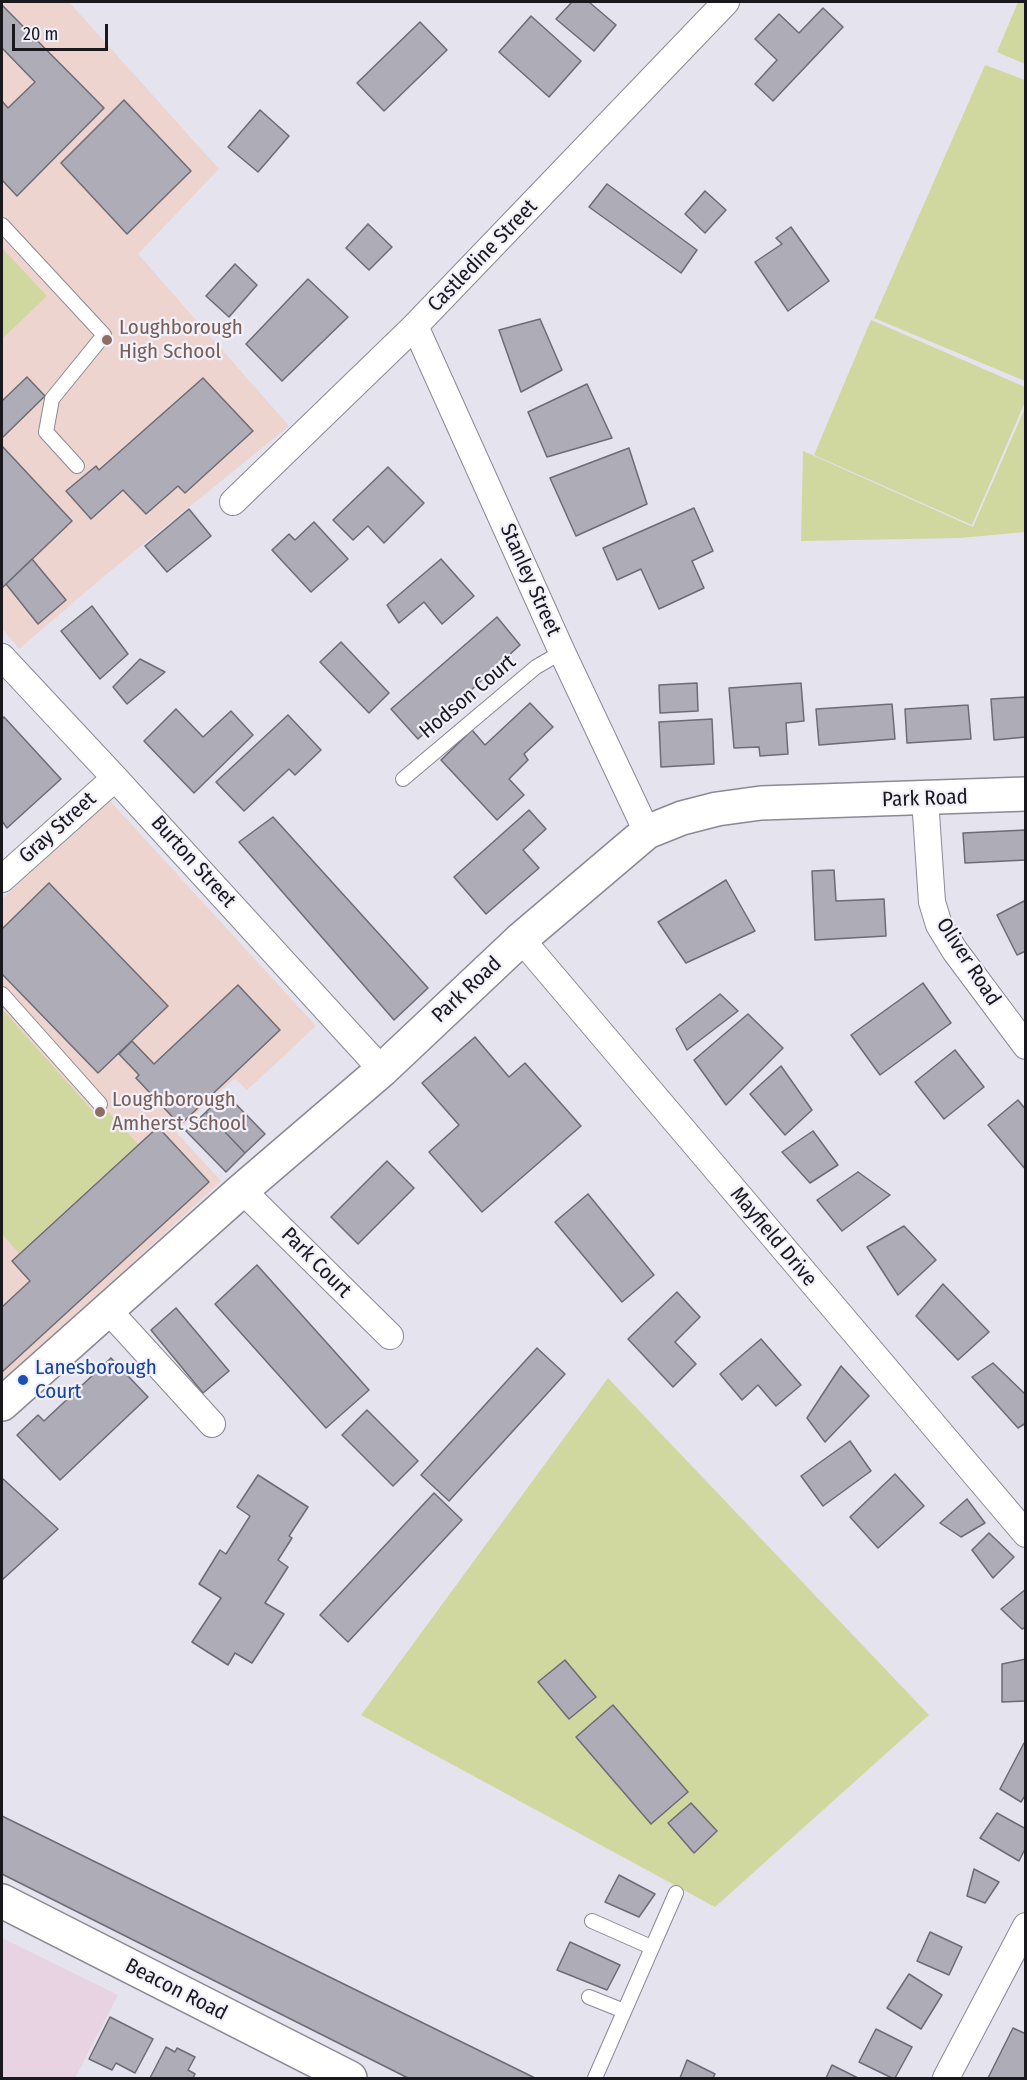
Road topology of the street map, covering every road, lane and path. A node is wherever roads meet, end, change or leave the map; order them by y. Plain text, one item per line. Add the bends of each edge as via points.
1 (726, 2) edge
2 (2, 225) edge
3 (416, 326) junction
4 (78, 466) dead end
5 (233, 502) dead end
6 (562, 652) junction
7 (2, 657) edge
8 (115, 778) junction
9 (403, 779) dead end
10 (1026, 794) edge
11 (925, 799) junction
12 (647, 832) junction
13 (2, 879) edge
14 (521, 939) junction
15 (2, 994) edge
16 (1026, 1046) edge
17 (382, 1070) junction
18 (100, 1104) dead end
19 (242, 1190) junction
20 (108, 1310) junction
21 (390, 1336) dead end
22 (2, 1404) edge
23 (212, 1424) dead end
24 (1026, 1534) edge
25 (676, 1893) dead end
26 (2, 1901) edge
27 (592, 1921) dead end
28 (1026, 1926) edge
29 (651, 1947) junction
30 (589, 1997) dead end
31 (624, 2011) junction
32 (350, 2079) edge
33 (595, 2079) edge
34 (946, 2079) edge

1 - 3 street, Castledine Street
2 - 4 lane via 104,335 52,399 45,432
3 - 5 street, Castledine Street
3 - 6 street, Stanley Street
6 - 9 lane, Hodson Court via 536,667
6 - 12 street, Stanley Street
7 - 8 street, Burton Street
8 - 13 street, Gray Street
8 - 17 street, Burton Street
10 - 11 street, Park Road
11 - 12 street, Park Road via 760,803 691,815
11 - 16 street, Oliver Road via 932,902 939,925
12 - 14 street, Park Road
14 - 17 street, Park Road
14 - 24 street, Mayfield Drive
15 - 18 lane
17 - 19 street, Park Road
19 - 20 street, Park Road
19 - 21 street, Park Court
20 - 22 street, Park Road
20 - 23 street
25 - 29 lane
26 - 32 street, Beacon Road
27 - 29 lane
28 - 34 street
29 - 31 lane
30 - 31 lane
31 - 33 lane

